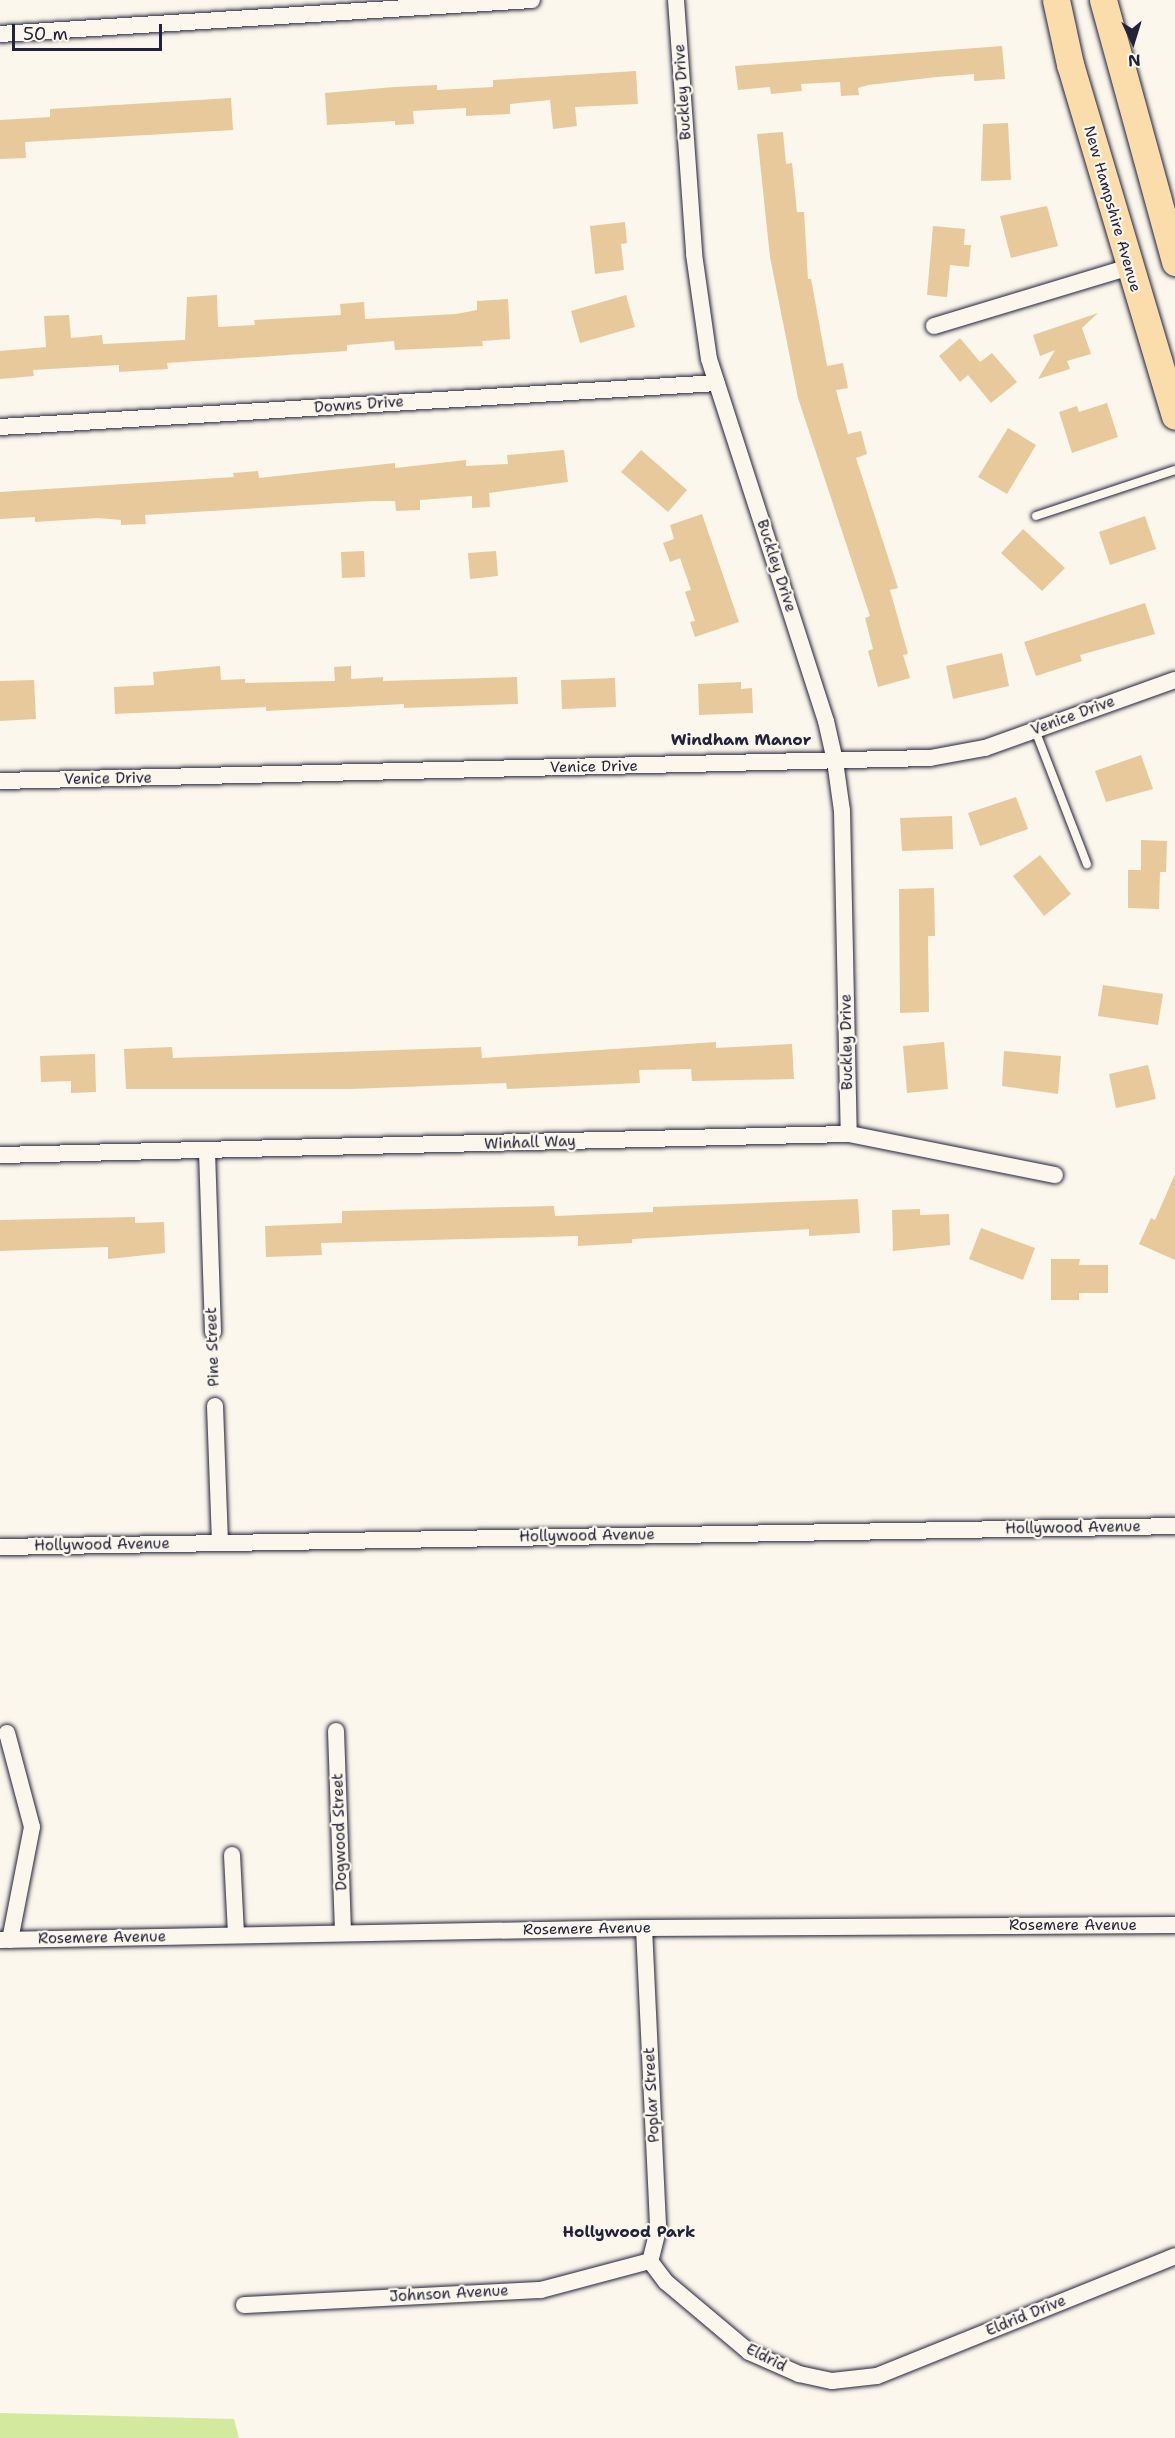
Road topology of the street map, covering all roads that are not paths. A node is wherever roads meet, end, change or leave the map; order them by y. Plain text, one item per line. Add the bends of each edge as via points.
1 (532, 0) edge
2 (676, 0) edge
3 (1056, 0) edge
4 (1103, 0) edge
5 (0, 34) edge
6 (1175, 262) edge
7 (1129, 267) junction
8 (934, 326) dead end
9 (717, 383) junction
10 (1175, 416) edge
11 (0, 427) edge
12 (1175, 470) edge
13 (1036, 516) dead end
14 (1175, 680) edge
15 (1035, 730) junction
16 (835, 761) junction
17 (0, 781) edge
18 (1087, 864) dead end
19 (849, 1134) junction
20 (207, 1151) junction
21 (0, 1155) edge
22 (1055, 1175) dead end
23 (213, 1332) road end
24 (215, 1406) road end
25 (1175, 1526) edge
26 (220, 1543) junction
27 (0, 1547) edge
28 (336, 1731) dead end
29 (7, 1733) dead end
30 (232, 1855) dead end
31 (1175, 1925) edge
32 (644, 1928) junction
33 (343, 1933) junction
34 (236, 1935) junction
35 (5, 1940) edge
36 (1175, 2256) edge
37 (650, 2261) junction
38 (244, 2305) dead end
39 (877, 2376) joint

1 - 5 street
2 - 9 street, Buckley Drive via 694,254
3 - 7 main road, New Hampshire Avenue via 1070,64
4 - 6 main road
7 - 8 street
7 - 10 main road, New Hampshire Avenue
9 - 11 street, Downs Drive
9 - 16 street, Buckley Drive via 826,721
12 - 13 lane
14 - 15 street, Venice Drive
15 - 16 street, Venice Drive via 985,748 930,758
15 - 18 lane
16 - 17 street, Venice Drive
16 - 19 street, Buckley Drive via 842,811
19 - 20 street, Winhall Way
19 - 22 street, Winhall Way
20 - 21 street, Winhall Way
20 - 23 street, Pine Street
24 - 26 street, Pine Street
25 - 26 street, Hollywood Avenue
26 - 27 street, Hollywood Avenue
28 - 33 street, Dogwood Street
29 - 35 street via 32,1827
30 - 34 street
31 - 32 street, Rosemere Avenue
32 - 33 street, Rosemere Avenue
32 - 37 street, Poplar Street via 658,2230
33 - 34 street, Rosemere Avenue
34 - 35 street, Rosemere Avenue
36 - 39 street, Eldrid Drive
37 - 38 street, Johnson Avenue via 541,2289
37 - 39 street, Eldrid via 666,2282 748,2352 799,2374 832,2381

